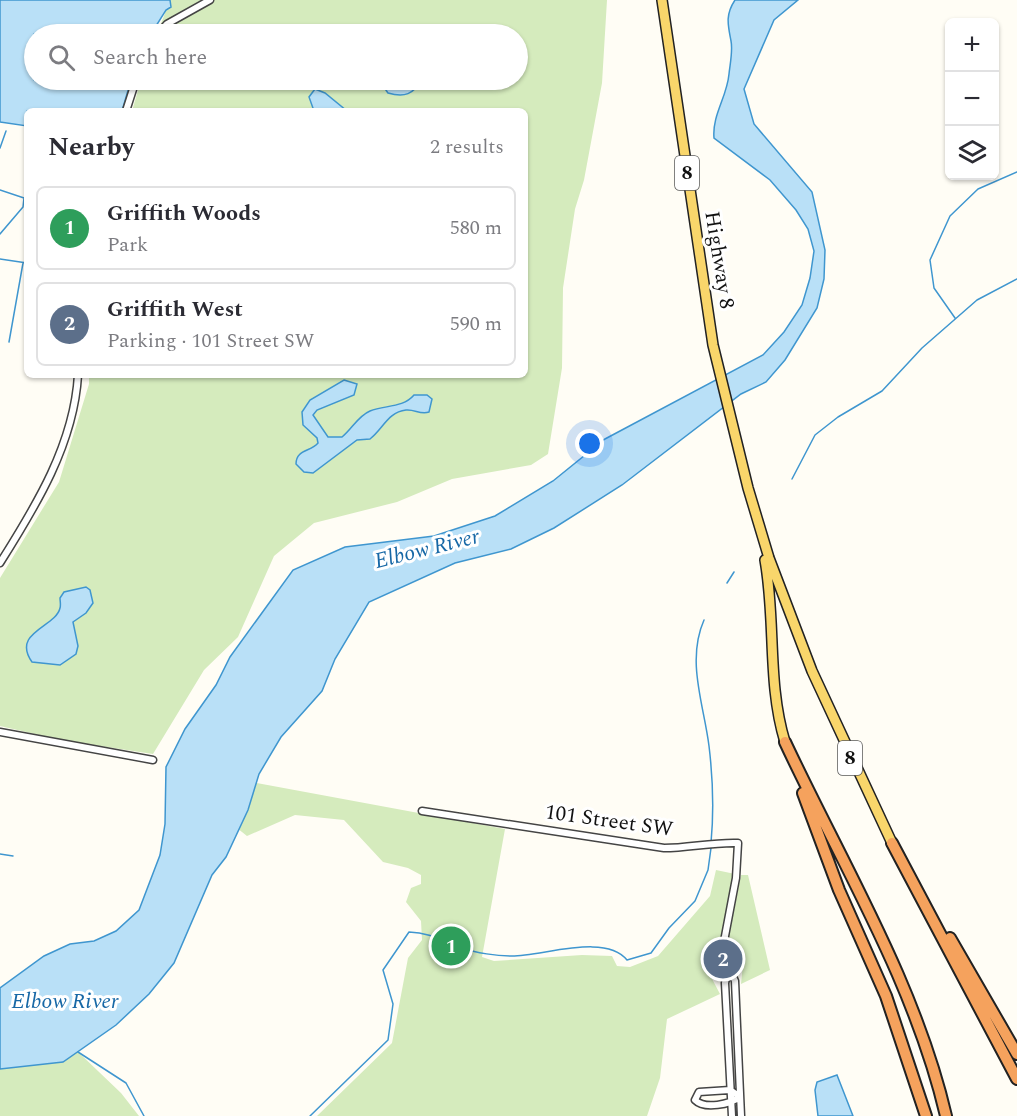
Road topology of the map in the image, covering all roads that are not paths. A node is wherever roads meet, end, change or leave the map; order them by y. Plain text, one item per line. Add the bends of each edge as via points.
1 (210, 0) edge
2 (662, 0) edge
3 (167, 24) edge
4 (133, 90) edge
5 (127, 108) edge
6 (78, 378) edge
7 (748, 488) junction
8 (0, 563) edge
9 (0, 732) edge
10 (785, 742) junction
11 (153, 760) dead end
12 (422, 811) dead end
13 (892, 843) junction
14 (728, 968) junction
15 (1017, 1054) edge
16 (1017, 1079) edge
17 (730, 1090) junction
18 (740, 1097) junction
19 (731, 1103) junction
20 (732, 1116) edge
21 (741, 1116) edge
22 (926, 1116) edge
23 (946, 1116) edge

1 - 3 street
2 - 7 main road, Highway 8 / 8 via 713,345
4 - 5 street
6 - 8 street via 77,394 52,475
7 - 10 main road, Highway 8 / 8 via 769,582 775,695
7 - 13 main road, Highway 8 / 8 via 769,558 812,671
9 - 11 street
10 - 22 highway via 835,880 886,996
10 - 23 highway via 906,992 926,1043
12 - 14 street, 101 Street SW via 664,848 738,843 736,878 722,952
13 - 15 highway via 905,859
13 - 16 highway
14 - 17 street via 725,983
14 - 18 street via 735,981
17 - 18 street
17 - 19 street
17 - 19 street via 699,1092 695,1098 702,1105
18 - 19 street
18 - 21 street
19 - 20 street

